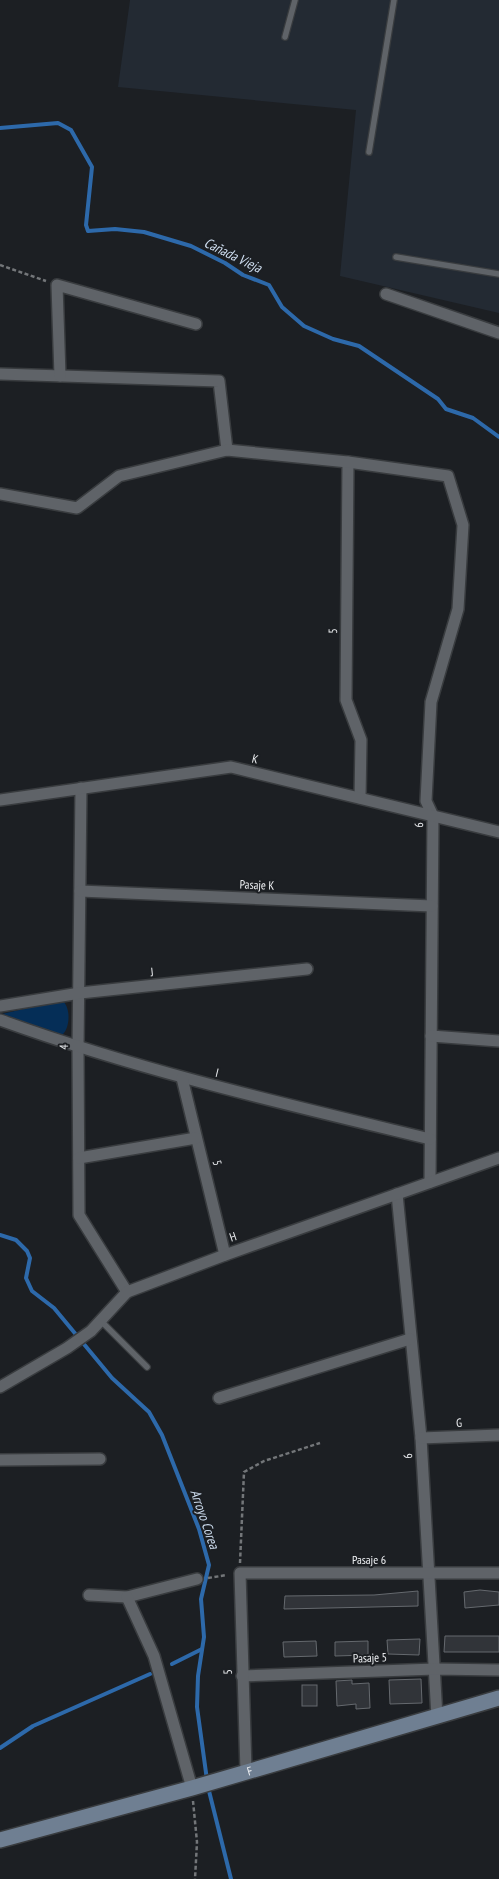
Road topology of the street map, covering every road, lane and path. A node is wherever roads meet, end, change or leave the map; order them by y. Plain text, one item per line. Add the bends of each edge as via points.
1 (295, 0) edge
2 (394, 0) edge
3 (284, 37) dead end
4 (369, 152) dead end
5 (396, 257) dead end
6 (0, 265) edge
7 (499, 274) edge
8 (57, 285) junction
9 (386, 294) dead end
10 (196, 324) dead end
11 (499, 333) edge
12 (0, 374) edge
13 (60, 376) junction
14 (227, 450) junction
15 (348, 462) junction
16 (0, 494) edge
17 (81, 788) junction
18 (360, 798) junction
19 (0, 800) edge
20 (433, 816) junction
21 (499, 832) edge
22 (80, 891) junction
23 (432, 906) junction
24 (307, 969) dead end
25 (80, 993) junction
26 (0, 1006) edge
27 (0, 1020) edge
28 (431, 1036) junction
29 (499, 1041) edge
30 (78, 1048) junction
31 (182, 1078) junction
32 (196, 1138) junction
33 (430, 1139) junction
34 (79, 1158) junction
35 (499, 1158) edge
36 (430, 1182) junction
37 (397, 1194) junction
38 (225, 1255) junction
39 (128, 1292) junction
40 (100, 1320) junction
41 (410, 1339) junction
42 (147, 1367) dead end
43 (0, 1387) edge
44 (219, 1398) dead end
45 (499, 1435) edge
46 (421, 1438) junction
47 (320, 1443) dead end
48 (100, 1459) dead end
49 (0, 1460) edge
50 (240, 1573) junction
51 (499, 1573) edge
52 (429, 1574) junction
53 (197, 1580) joint
54 (89, 1595) dead end
55 (127, 1596) junction
56 (435, 1669) junction
57 (499, 1670) edge
58 (242, 1676) junction
59 (499, 1698) edge
60 (437, 1717) junction
61 (246, 1770) junction
62 (192, 1788) junction
63 (0, 1840) edge
64 (194, 1879) edge

1 - 3 lane
2 - 4 lane
5 - 7 lane
6 - 8 path
8 - 10 street
8 - 13 street
9 - 11 street
12 - 13 street
13 - 14 street via 219,381
14 - 15 street
14 - 16 street via 119,476 77,508
15 - 18 street, 5 via 346,700 361,740
15 - 20 street, 6 via 448,476 463,525 458,609 431,702 426,801
17 - 18 street, K via 231,767
17 - 19 street, K
17 - 22 street, 4
18 - 20 street, K
20 - 21 street, K
20 - 23 street, 6
22 - 23 street, Pasaje K
22 - 25 street, 4
23 - 28 street, 6
24 - 25 street, J
25 - 26 street, J
25 - 30 street, 4
27 - 30 street, I
28 - 29 street
28 - 33 street, 6
30 - 31 street, I
30 - 34 street, 4
31 - 32 street, 5
31 - 33 street, I
32 - 34 street
32 - 38 street, 5
33 - 36 street, 6
34 - 39 street, 4 via 79,1215
35 - 36 street, H
36 - 37 street, H
37 - 38 street, H
37 - 41 street, 6
38 - 39 street, H
39 - 40 street, H
40 - 42 lane
40 - 43 street, H via 91,1331 67,1348
41 - 44 street
41 - 46 street, 6
45 - 46 street, G
46 - 52 street, 6
47 - 50 path via 264,1461 244,1472
48 - 49 street
50 - 52 street, Pasaje 6
50 - 53 path
50 - 58 street, 5
51 - 52 street, Pasaje 6
52 - 56 street, 6
53 - 55 street
54 - 55 street
55 - 62 street via 154,1656
56 - 57 street, Pasaje 5
56 - 58 street, Pasaje 5
56 - 60 street, 6
58 - 61 street, 5
59 - 60 street, F
60 - 61 street, F
61 - 62 street, F
62 - 63 street, F
62 - 64 path via 196,1842

